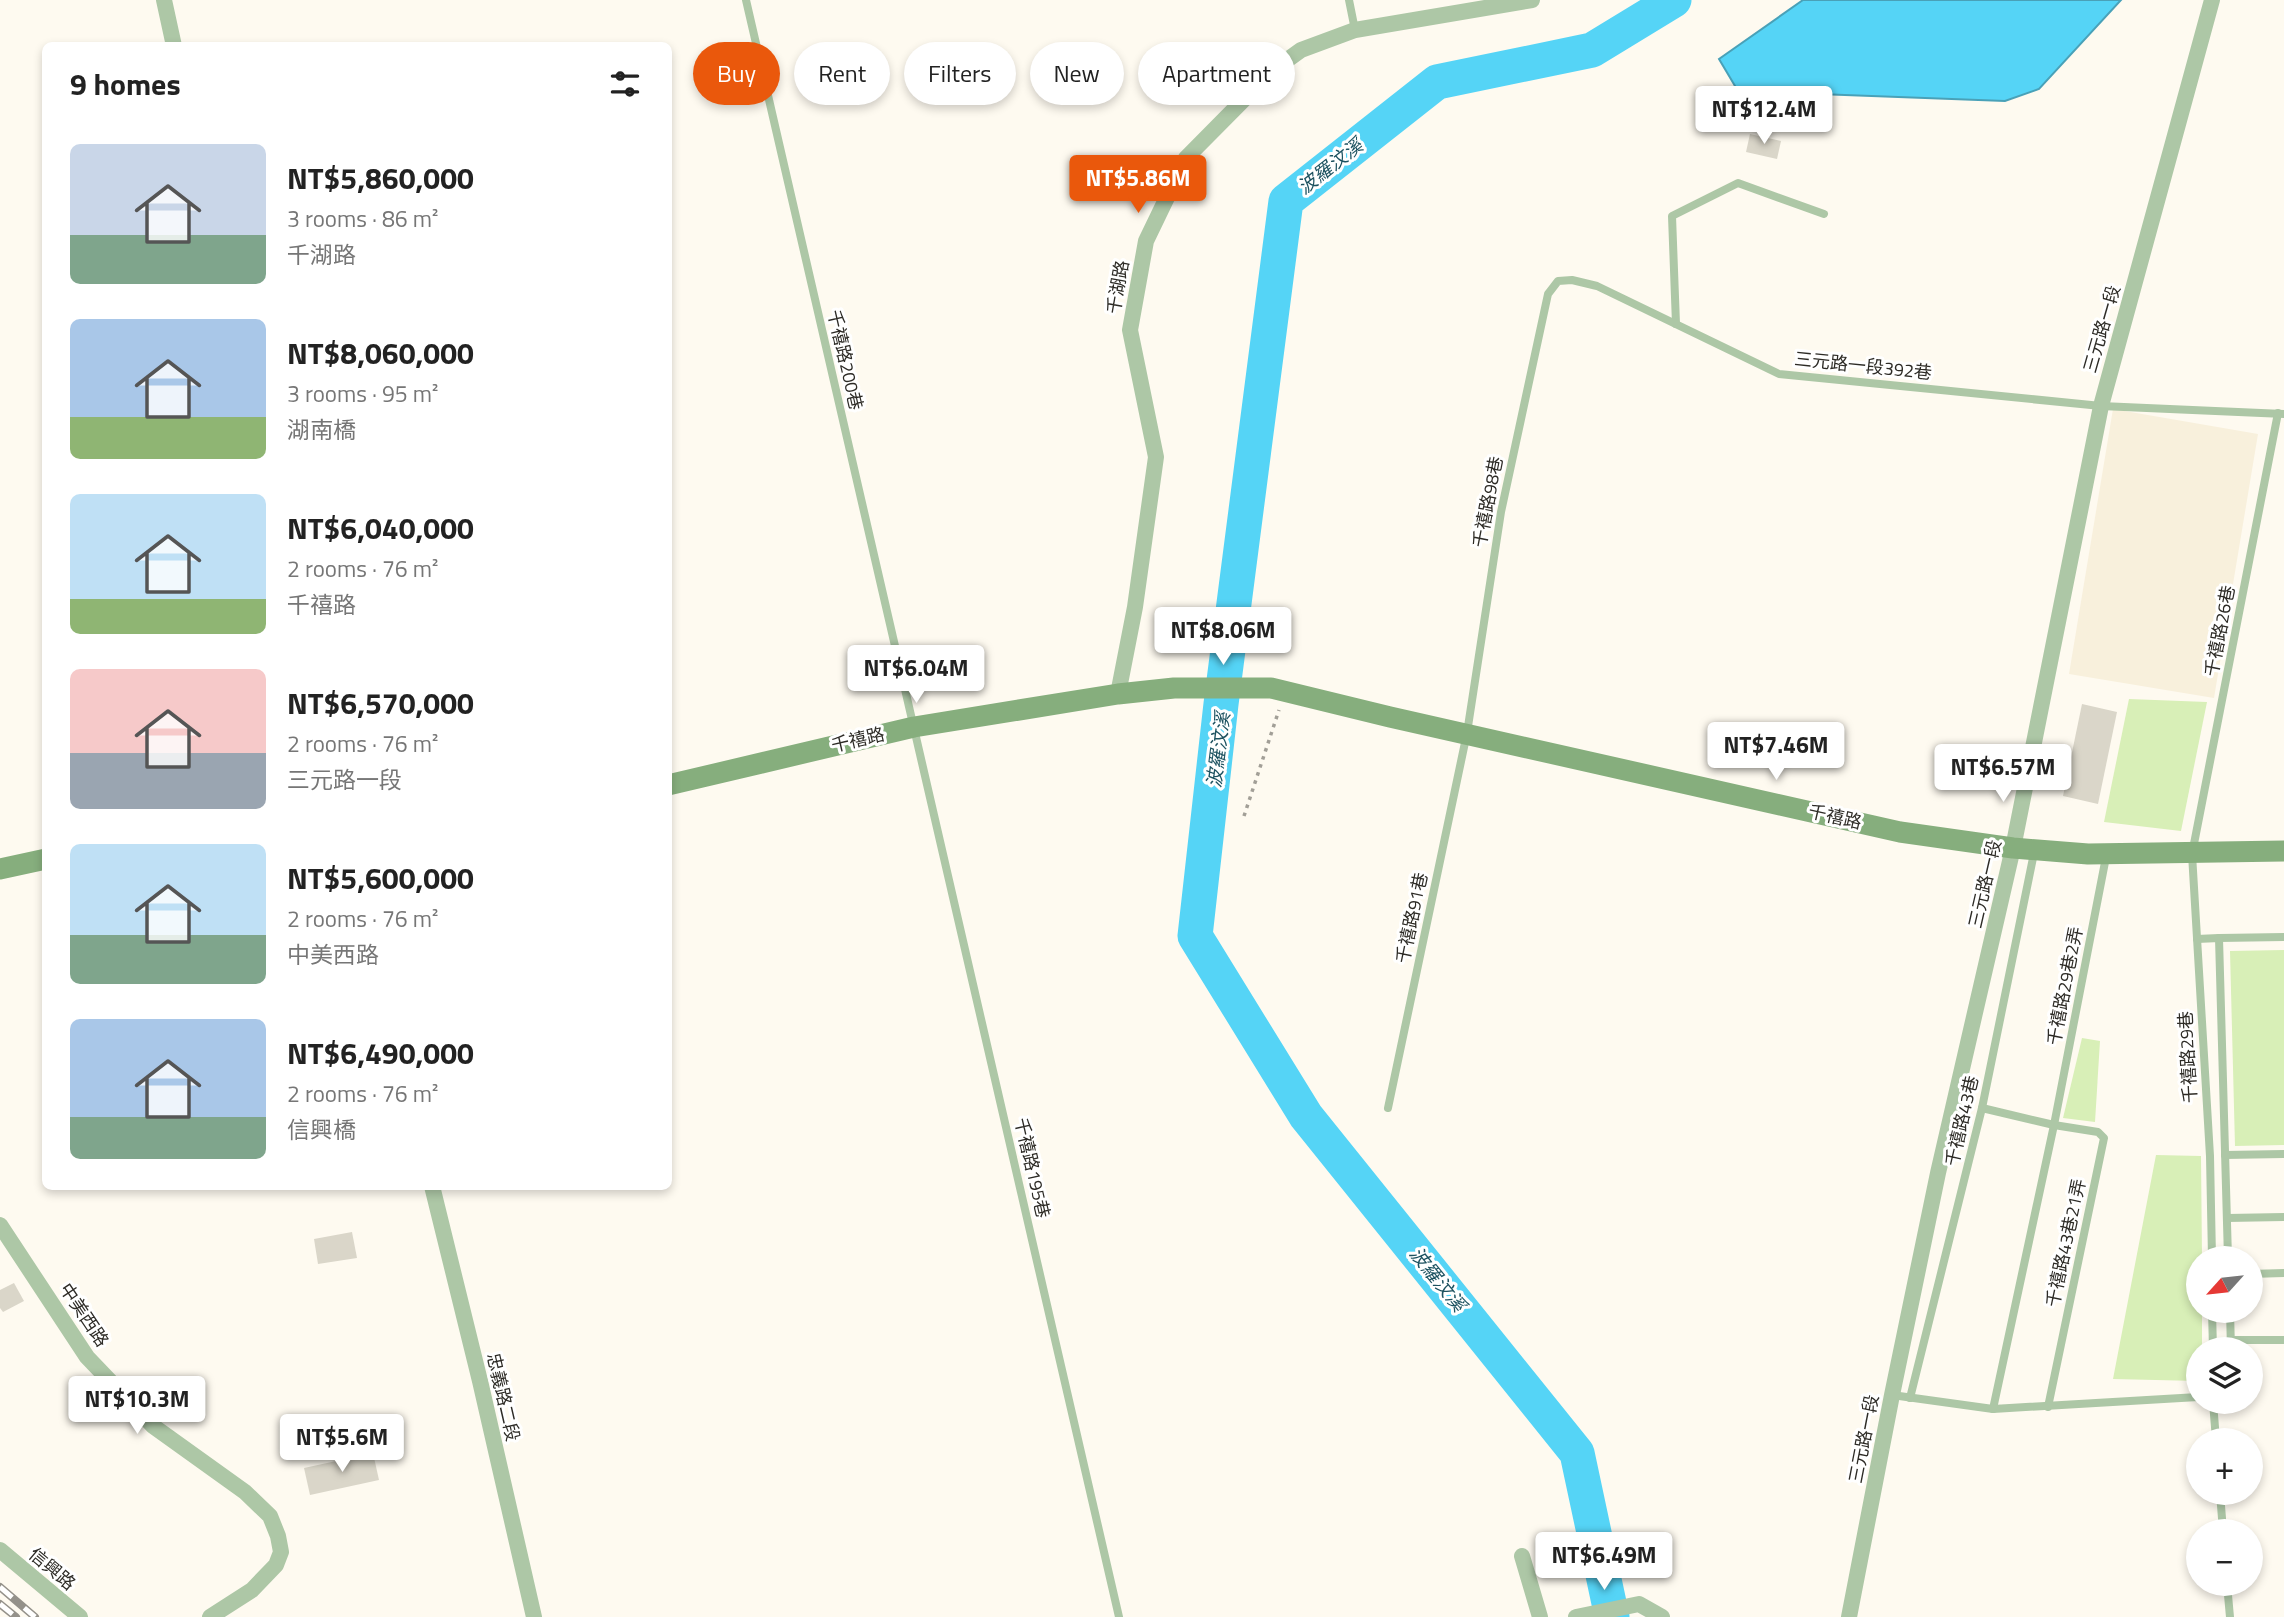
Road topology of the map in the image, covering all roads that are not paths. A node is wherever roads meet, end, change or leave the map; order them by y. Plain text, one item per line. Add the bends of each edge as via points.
1 (164, 0) edge
2 (746, 0) edge
3 (1349, 0) edge
4 (1532, 0) edge
5 (2212, 0) edge
6 (1355, 30) junction
7 (173, 42) edge
8 (1824, 214) dead end
9 (1558, 281) joint
10 (1676, 324) junction
11 (2101, 406) junction
12 (2281, 413) edge
13 (1118, 694) junction
14 (914, 727) junction
15 (1467, 733) junction
16 (672, 784) edge
17 (2013, 848) junction
18 (2035, 850) junction
19 (2284, 851) edge
20 (2106, 854) junction
21 (2192, 854) junction
22 (42, 860) edge
23 (0, 869) edge
24 (2284, 937) edge
25 (2219, 938) junction
26 (2197, 939) junction
27 (1388, 1108) dead end
28 (1982, 1108) junction
29 (2054, 1125) junction
30 (2284, 1154) edge
31 (2225, 1155) junction
32 (433, 1190) edge
33 (2284, 1217) edge
34 (2227, 1218) junction
35 (0, 1225) edge
36 (2212, 1246) edge
37 (2228, 1246) edge
38 (2284, 1273) edge
39 (2263, 1274) edge
40 (2284, 1340) edge
41 (2263, 1342) edge
42 (1892, 1395) junction
43 (1910, 1398) junction
44 (2186, 1398) edge
45 (2048, 1407) junction
46 (1993, 1409) junction
47 (0, 1550) edge
48 (1522, 1556) dead end
49 (2228, 1596) edge
50 (80, 1617) edge
51 (210, 1617) edge
52 (534, 1617) edge
53 (1119, 1617) edge
54 (1540, 1617) edge
55 (1576, 1617) edge
56 (1662, 1617) edge
57 (1849, 1617) edge
58 (2230, 1617) edge

1 - 7 street
2 - 14 lane, 千禧路200巷
3 - 6 lane
4 - 6 street, 千湖路
5 - 11 street, 三元路一段
6 - 13 street, 千湖路 via 1301,50 1272,71 1186,158 1146,241 1130,330 1156,457
8 - 10 lane via 1738,183 1672,216
9 - 10 lane, 三元路一段392巷 via 1597,286
9 - 15 lane, 千禧路98巷 via 1548,294 1500,512
10 - 11 lane, 三元路一段392巷 via 1779,374
11 - 12 lane, 三元路一段392巷
11 - 17 street, 三元路一段
12 - 21 lane, 千禧路26巷
13 - 14 street, 千禧路
13 - 15 street, 千禧路 via 1174,688 1278,690
14 - 16 street, 千禧路
14 - 53 lane, 千禧路195巷
15 - 17 street, 千禧路 via 1900,832
15 - 27 lane, 千禧路91巷
17 - 18 street, 千禧路
17 - 42 street, 三元路一段
18 - 20 street, 千禧路
18 - 28 lane, 千禧路43巷
19 - 21 street, 千禧路
20 - 21 street, 千禧路
20 - 29 lane, 千禧路29巷2弄
21 - 26 lane, 千禧路29巷
22 - 23 street
24 - 25 lane
25 - 26 lane
25 - 31 lane
26 - 36 lane, 千禧路29巷
28 - 29 lane, 千禧路43巷21弄
28 - 43 lane, 千禧路43巷
29 - 45 lane, 千禧路43巷21弄 via 2098,1132 2104,1138
29 - 46 lane, 千禧路43巷21弄
30 - 31 lane
31 - 34 lane
32 - 52 street, 忠義路二段
33 - 34 lane
34 - 37 lane
35 - 51 street, 中美西路 via 87,1357 153,1426 245,1492 270,1516 281,1552 276,1565 252,1590
38 - 39 lane
40 - 41 lane
42 - 43 lane
42 - 57 street, 三元路一段
43 - 46 lane
44 - 45 lane
45 - 46 lane
47 - 50 street, 信興路
48 - 54 street
49 - 58 lane
55 - 56 street via 1639,1604

